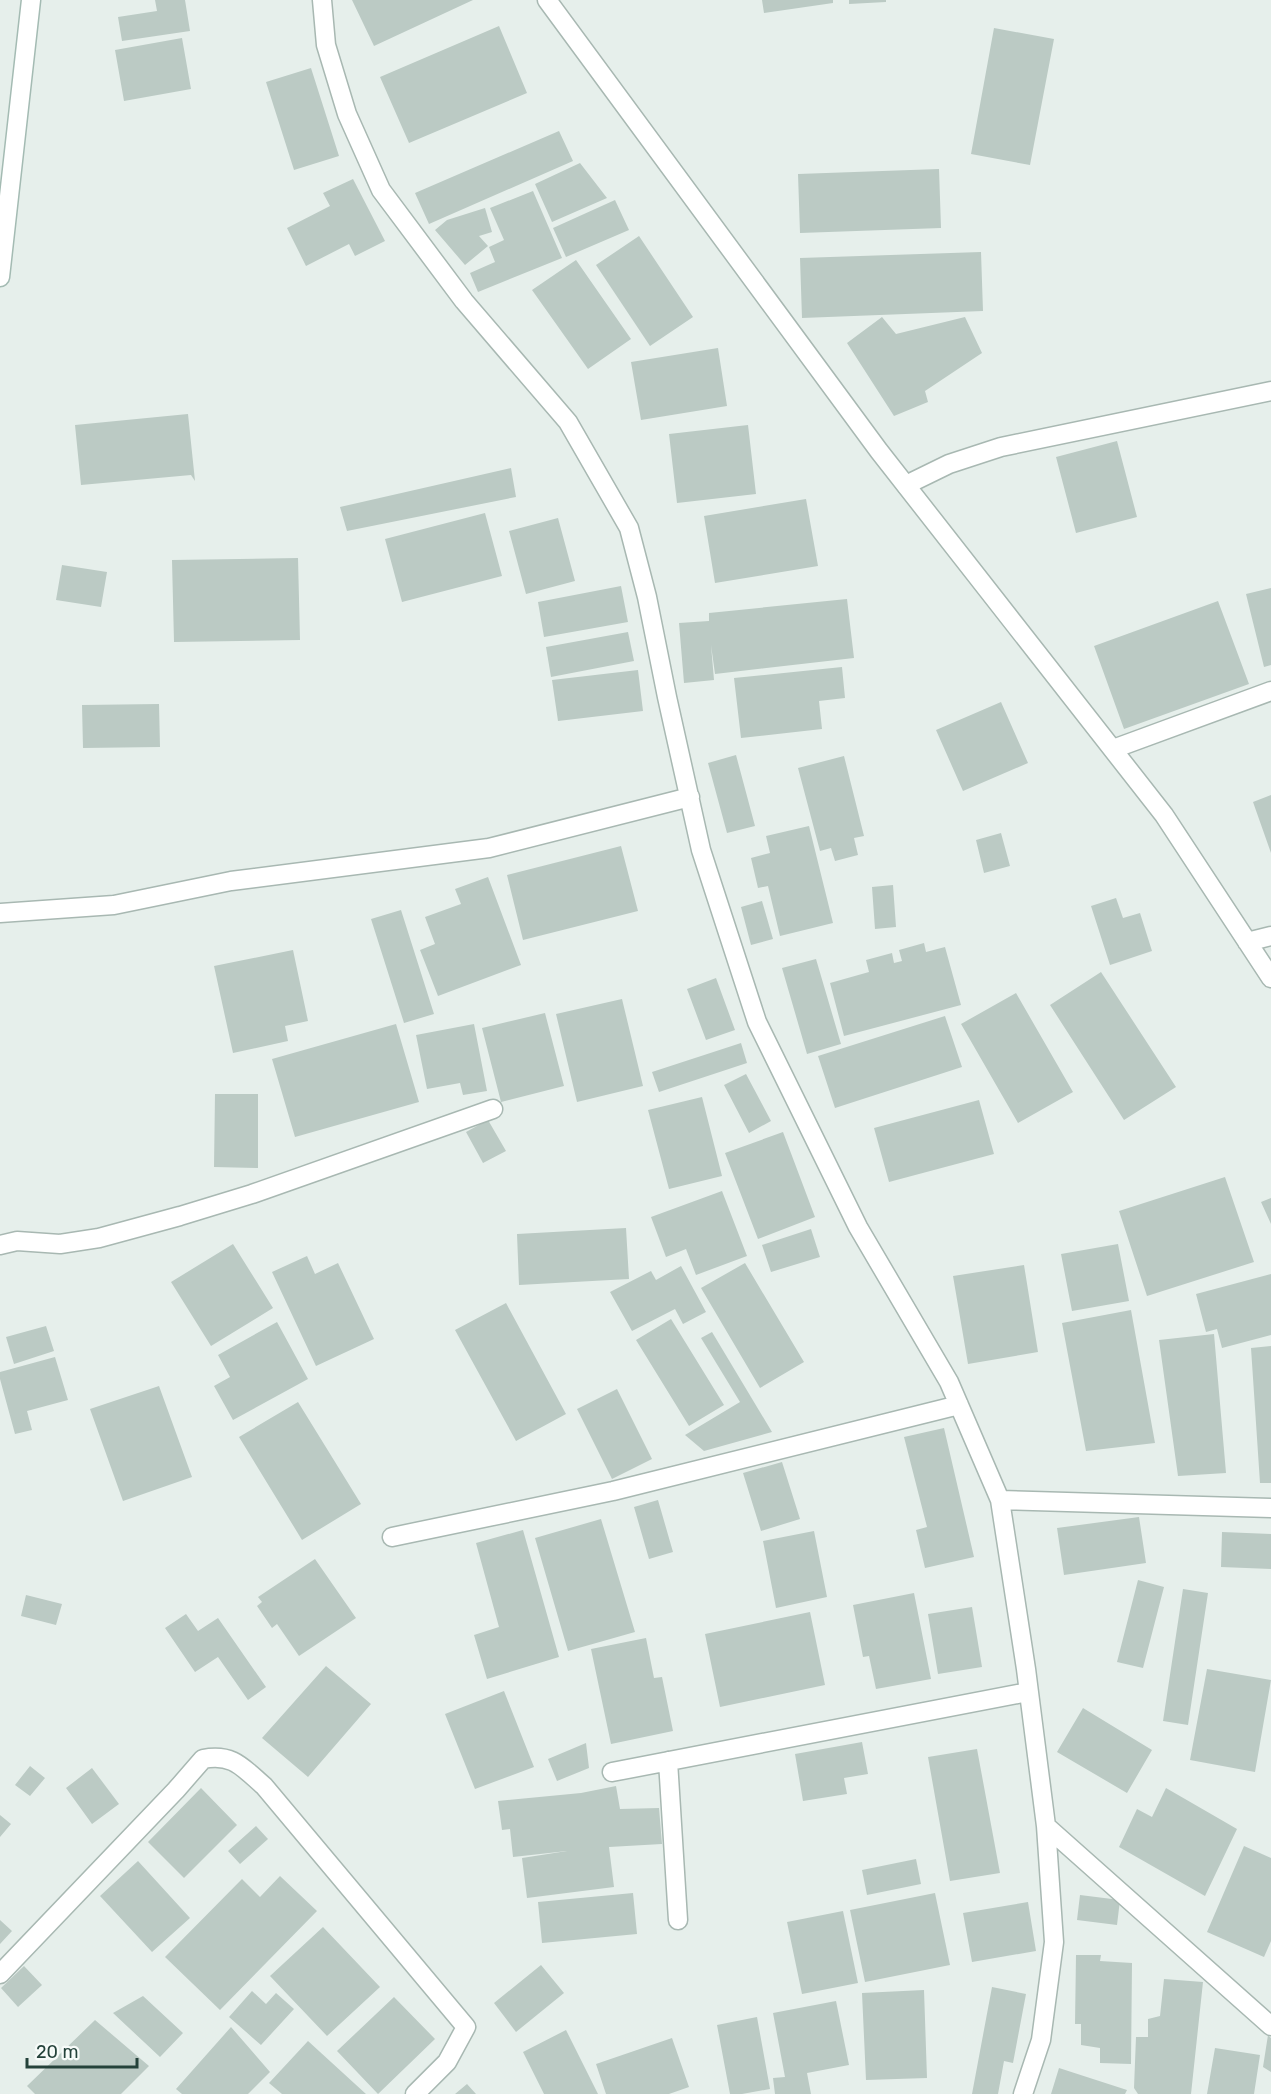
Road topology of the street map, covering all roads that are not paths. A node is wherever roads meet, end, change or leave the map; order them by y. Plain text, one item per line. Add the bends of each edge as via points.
1 (32, 0) edge
2 (322, 0) edge
3 (547, 0) edge
4 (0, 277) edge
5 (1271, 391) edge
6 (906, 485) junction
7 (1271, 691) edge
8 (1113, 749) junction
9 (690, 797) junction
10 (0, 913) edge
11 (1271, 936) edge
12 (1247, 942) junction
13 (1271, 978) edge
14 (493, 1109) dead end
15 (0, 1245) edge
16 (958, 1405) junction
17 (1000, 1500) junction
18 (1271, 1508) edge
19 (392, 1537) dead end
20 (1028, 1692) junction
21 (668, 1761) junction
22 (612, 1772) dead end
23 (1046, 1826) junction
24 (678, 1920) dead end
25 (0, 1974) edge
26 (1271, 2026) edge
27 (415, 2094) edge
28 (1023, 2094) edge

1 - 4 street
2 - 9 street via 326,45 346,114 381,190 464,301 568,422 629,528
3 - 6 street
5 - 6 street via 1001,447 949,464
6 - 8 street
7 - 8 street
8 - 12 street via 1164,815
9 - 10 street via 489,848 231,881 114,905
9 - 16 street via 701,850 757,1022 858,1227 949,1382
11 - 12 street
12 - 13 street
14 - 15 street via 252,1194 168,1219 99,1238 60,1244 17,1241
16 - 17 street
16 - 19 street via 613,1491
17 - 18 street
17 - 20 street
20 - 21 street
20 - 23 street
21 - 22 street
21 - 24 street
23 - 26 street
23 - 28 street via 1054,1942 1041,2040
25 - 27 street via 202,1759 225,1757 264,1786 466,2027 447,2062

